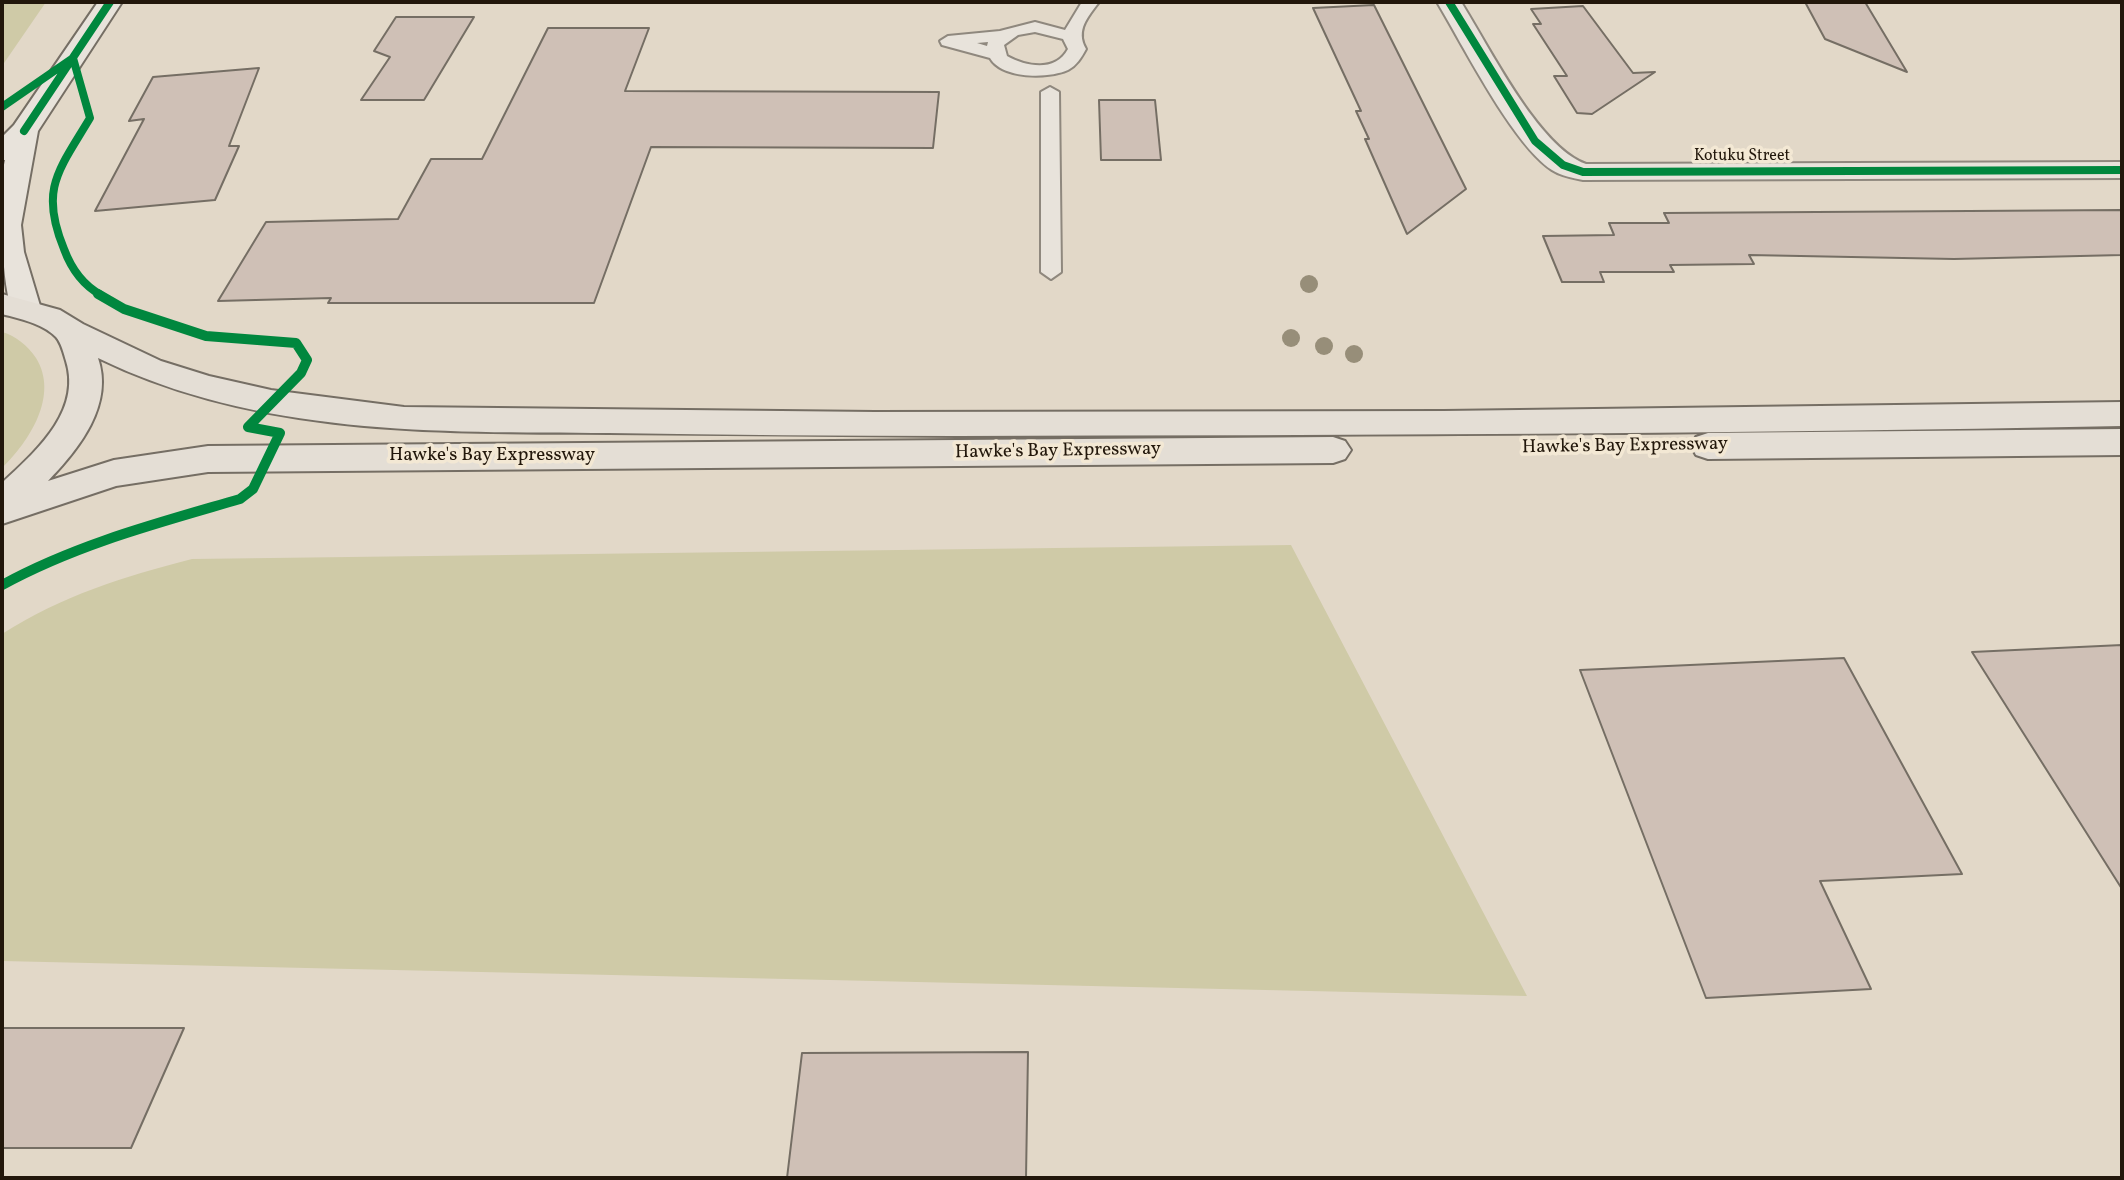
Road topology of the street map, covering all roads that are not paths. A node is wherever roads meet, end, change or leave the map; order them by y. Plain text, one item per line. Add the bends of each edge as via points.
1 (110, 2) edge
2 (1091, 2) edge
3 (1449, 2) edge
4 (1078, 15) junction
5 (1044, 27) junction
6 (1003, 36) junction
7 (1073, 39) junction
8 (996, 54) junction
9 (1059, 66) junction
10 (1020, 69) junction
11 (1050, 92) junction
12 (24, 131) junction
13 (2, 152) edge
14 (2122, 170) edge
15 (1051, 272) dead end
16 (13, 307) edge
17 (72, 332) junction
18 (2122, 414) edge
19 (2122, 442) edge
20 (2, 504) edge
21 (2, 510) edge

1 - 12 street
2 - 4 lane
3 - 14 street, Kotuku Street via 1535,141 1563,165 1583,172
4 - 5 lane
4 - 7 lane
5 - 6 lane
5 - 7 lane
6 - 8 lane via 995,45
6 - 8 lane via 948,41
7 - 9 lane via 1075,55
8 - 10 lane
9 - 10 lane
9 - 11 lane
10 - 11 lane
11 - 15 lane
12 - 13 street
12 - 16 street via 6,225
16 - 17 highway, Hawke's Bay Expressway via 49,317
17 - 18 highway, Hawke's Bay Expressway via 149,369 205,387 271,402 404,419 1444,423
17 - 20 highway via 86,374 85,393 74,421 58,450
19 - 21 highway, Hawke's Bay Expressway via 244,458 160,464 114,473

